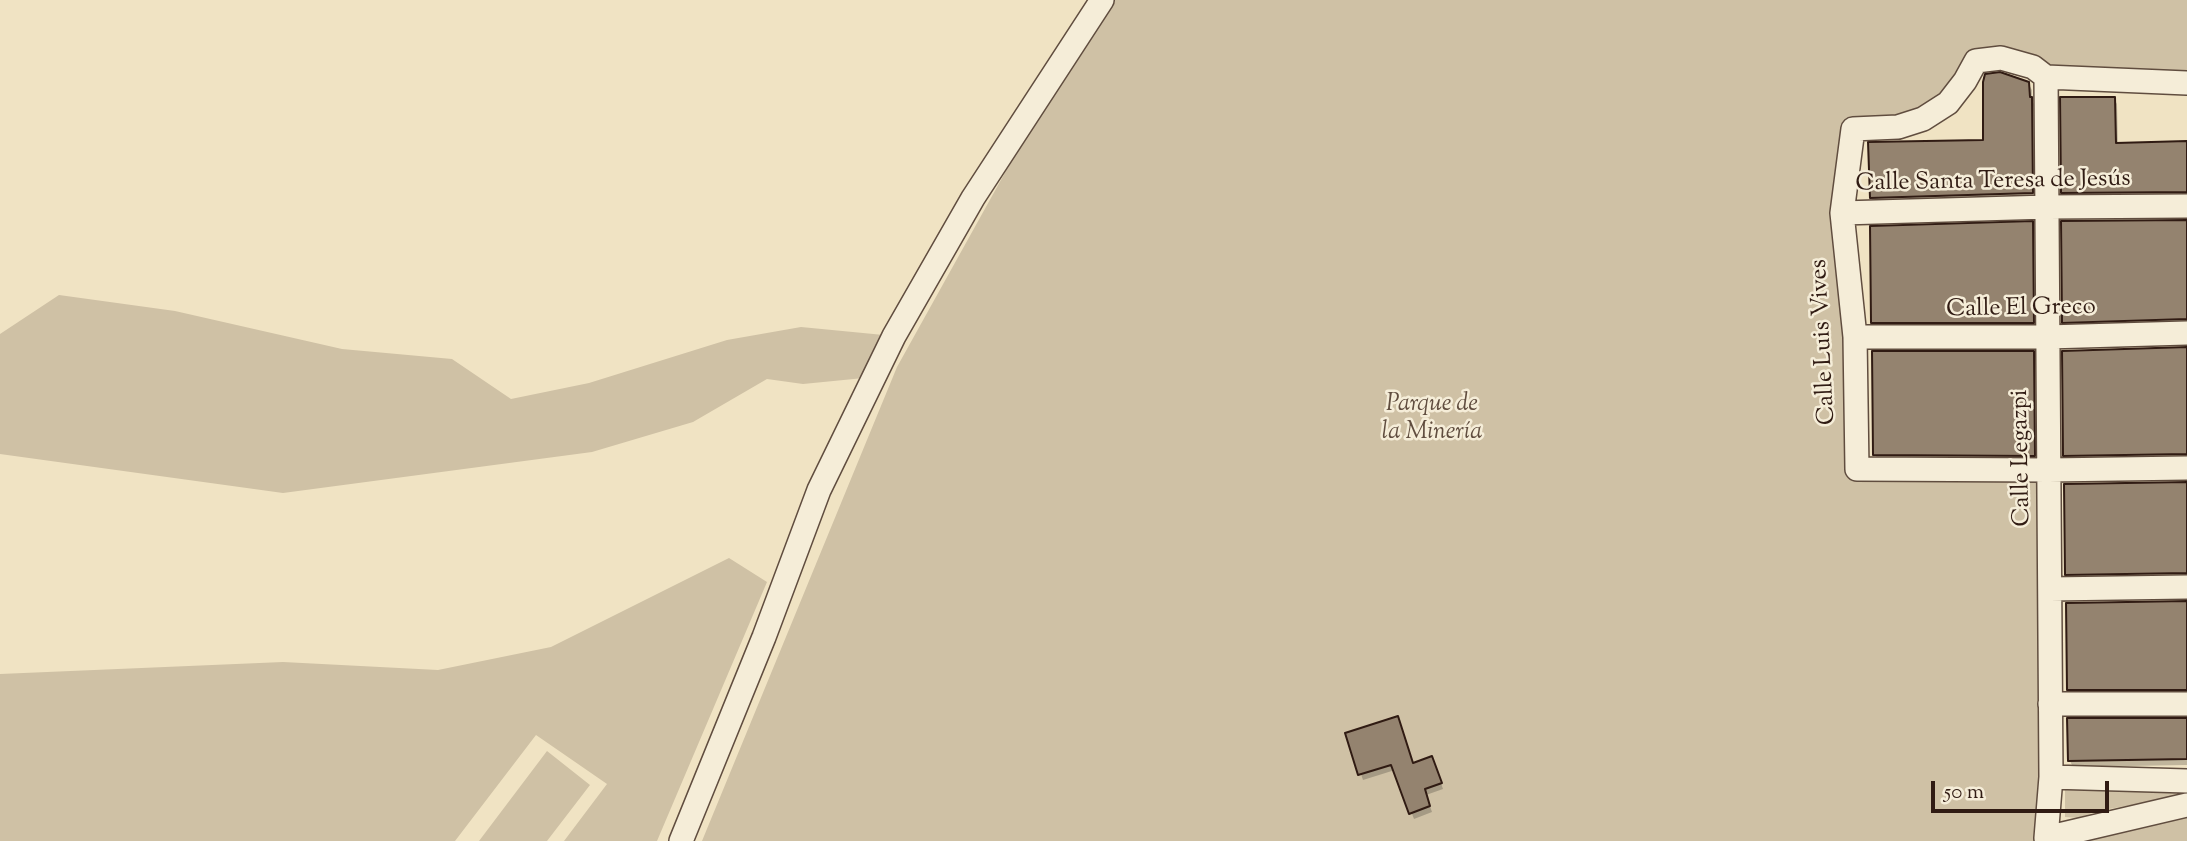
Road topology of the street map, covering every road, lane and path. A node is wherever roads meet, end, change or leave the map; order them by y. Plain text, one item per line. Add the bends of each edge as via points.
1 (1102, 0) edge
2 (2046, 77) junction
3 (2187, 83) edge
4 (2187, 206) edge
5 (2048, 207) junction
6 (1842, 213) junction
7 (2187, 333) edge
8 (1855, 337) junction
9 (2047, 337) junction
10 (2187, 468) edge
11 (2049, 470) junction
12 (2187, 587) edge
13 (2050, 589) junction
14 (2050, 704) junction
15 (2187, 704) edge
16 (2051, 776) junction
17 (2187, 781) edge
18 (2187, 805) edge
19 (681, 841) edge

1 - 19 street via 973,198 894,336 819,490
2 - 3 street
2 - 5 street, Calle Legazpi
2 - 6 street, Calle Santa Teresa de Jesús via 2032,67 2001,58 1976,61 1948,103 1923,119 1898,127 1853,129
4 - 5 street, Calle Santa Teresa de Jesús
5 - 6 street, Calle Santa Teresa de Jesús
5 - 9 street, Calle Legazpi
6 - 8 street, Calle Luis Vives
7 - 9 street, Calle El Greco
8 - 9 street, Calle El Greco
8 - 11 street, Calle Luis Vives via 1857,468
9 - 11 street, Calle Legazpi
10 - 11 street
11 - 13 street, Calle Legazpi
12 - 13 street
13 - 14 street, Calle Legazpi
14 - 15 street
14 - 16 street, Calle Legazpi
16 - 17 street
16 - 18 street, Calle Legazpi via 2046,838

